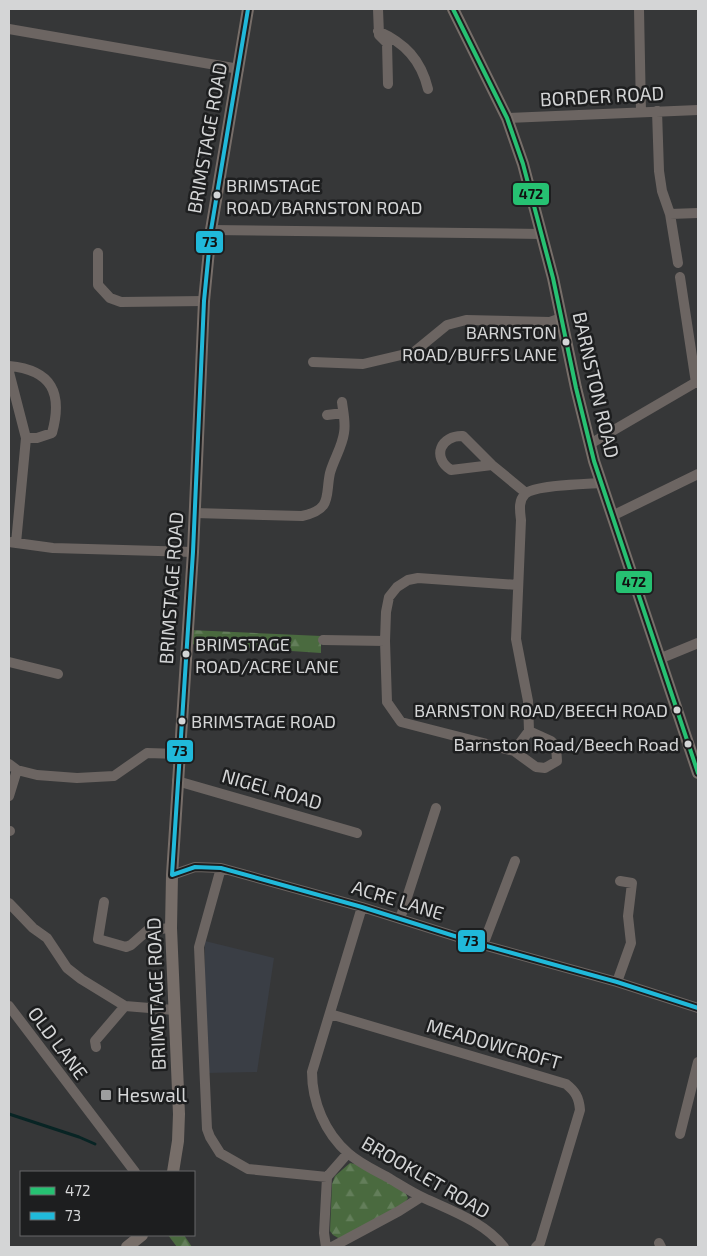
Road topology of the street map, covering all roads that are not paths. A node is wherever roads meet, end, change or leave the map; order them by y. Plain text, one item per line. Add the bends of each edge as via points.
1 (248, 9) edge
2 (378, 9) edge
3 (453, 9) edge
4 (639, 9) edge
5 (9, 29) edge
6 (378, 33) junction
7 (239, 69) junction
8 (388, 84) dead end
9 (428, 89) dead end
10 (698, 110) edge
11 (657, 111) junction
12 (642, 112) junction
13 (508, 118) junction
14 (698, 213) edge
15 (670, 214) junction
16 (211, 230) junction
17 (542, 234) junction
18 (98, 253) dead end
19 (678, 263) dead end
20 (680, 277) dead end
21 (204, 301) junction
22 (561, 318) junction
23 (313, 362) dead end
24 (9, 366) edge
25 (9, 372) edge
26 (697, 382) edge
27 (342, 402) dead end
28 (20, 413) junction
29 (343, 413) junction
30 (9, 415) edge
31 (327, 415) dead end
32 (26, 438) junction
33 (590, 444) junction
34 (492, 464) junction
35 (698, 474) edge
36 (601, 483) junction
37 (526, 493) junction
38 (194, 513) junction
39 (612, 516) junction
40 (12, 542) edge
41 (193, 552) junction
42 (518, 585) junction
43 (323, 640) dead end
44 (384, 641) junction
45 (698, 643) edge
46 (659, 659) junction
47 (9, 662) edge
48 (58, 674) dead end
49 (529, 731) junction
50 (514, 751) junction
51 (179, 754) junction
52 (13, 767) edge
53 (698, 774) edge
54 (177, 781) junction
55 (9, 796) edge
56 (436, 808) dead end
57 (357, 832) dead end
58 (515, 861) dead end
59 (221, 868) junction
60 (172, 874) junction
61 (620, 881) dead end
62 (104, 902) dead end
63 (362, 907) junction
64 (11, 908) edge
65 (400, 919) junction
66 (171, 928) junction
67 (483, 945) junction
68 (617, 982) junction
69 (9, 1006) edge
70 (125, 1006) junction
71 (698, 1008) edge
72 (174, 1010) junction
73 (330, 1014) junction
74 (96, 1047) dead end
75 (698, 1062) edge
76 (680, 1134) dead end
77 (348, 1153) junction
78 (134, 1171) edge
79 (173, 1171) edge
80 (327, 1177) junction
81 (421, 1197) junction
82 (141, 1236) edge
83 (127, 1247) edge
84 (326, 1247) edge
85 (332, 1247) edge
86 (504, 1247) edge
87 (536, 1247) edge

1 - 7 main road, BRIMSTAGE ROAD
2 - 6 street
3 - 13 main road, BARNSTON ROAD
4 - 12 street
5 - 7 street
6 - 8 street via 387,44
6 - 9 street via 392,38 417,61 424,71
7 - 16 main road, BRIMSTAGE ROAD
10 - 11 street, BORDER ROAD
11 - 12 street, BORDER ROAD
11 - 15 street via 659,171
12 - 13 street, BORDER ROAD
13 - 17 main road, BARNSTON ROAD
14 - 15 street
15 - 19 street
16 - 17 street
16 - 21 main road, BRIMSTAGE ROAD
17 - 22 main road, BARNSTON ROAD
18 - 21 street via 98,285 110,298 121,302
20 - 26 street
21 - 38 main road, BRIMSTAGE ROAD
22 - 23 street via 550,322 466,320 447,325 414,352 363,364
22 - 33 main road, BARNSTON ROAD
24 - 32 street via 31,371 48,381 56,398 52,433
25 - 28 street
26 - 33 street
27 - 29 street
28 - 30 street
28 - 32 street
29 - 31 street
29 - 38 street via 345,432 330,473 327,499 320,508 302,516
32 - 40 street
33 - 36 main road, BARNSTON ROAD
34 - 34 street via 463,436 454,436 440,448 442,461 451,470
34 - 37 street
35 - 39 street
36 - 37 street via 555,486
36 - 39 main road, BARNSTON ROAD
37 - 42 street via 520,506
38 - 41 main road, BRIMSTAGE ROAD
39 - 46 main road, BARNSTON ROAD
40 - 41 street via 53,548
41 - 51 main road, BRIMSTAGE ROAD
42 - 44 street via 408,580 389,597
42 - 49 street via 516,640 528,701
43 - 44 street
44 - 50 street via 387,702 401,722
45 - 46 street
46 - 53 main road, BARNSTON ROAD
47 - 48 street
49 - 50 street
49 - 50 street via 556,746 557,761 545,768 536,766
51 - 52 street via 147,753 114,776 37,776
51 - 54 main road, BRIMSTAGE ROAD
52 - 55 street
54 - 57 street, NIGEL ROAD
54 - 60 main road, BRIMSTAGE ROAD
56 - 65 street
58 - 67 street
59 - 60 street, ACRE LANE via 194,867
59 - 63 street, ACRE LANE
59 - 80 street via 199,947 210,1137 220,1153 248,1169
60 - 66 main road, BRIMSTAGE ROAD
61 - 68 street via 632,884 628,916 630,943
62 - 66 street via 98,939 126,947 148,930
63 - 65 street, ACRE LANE
63 - 73 street, BROOKLET ROAD
64 - 70 street via 47,938 68,968
65 - 67 street, ACRE LANE
66 - 72 main road, BRIMSTAGE ROAD
67 - 68 street, ACRE LANE
68 - 71 street, ACRE LANE
69 - 78 street, OLD LANE
70 - 72 street
70 - 74 street via 95,1041
72 - 79 main road, BRIMSTAGE ROAD via 179,1114
73 - 77 street, BROOKLET ROAD via 312,1072 312,1086 329,1131
73 - 87 street, MEADOWCROFT via 566,1084 574,1091 580,1110
75 - 76 street
77 - 80 street
77 - 81 street, BROOKLET ROAD
80 - 84 street
81 - 85 street
81 - 86 street, BROOKLET ROAD via 468,1218
82 - 83 main road

